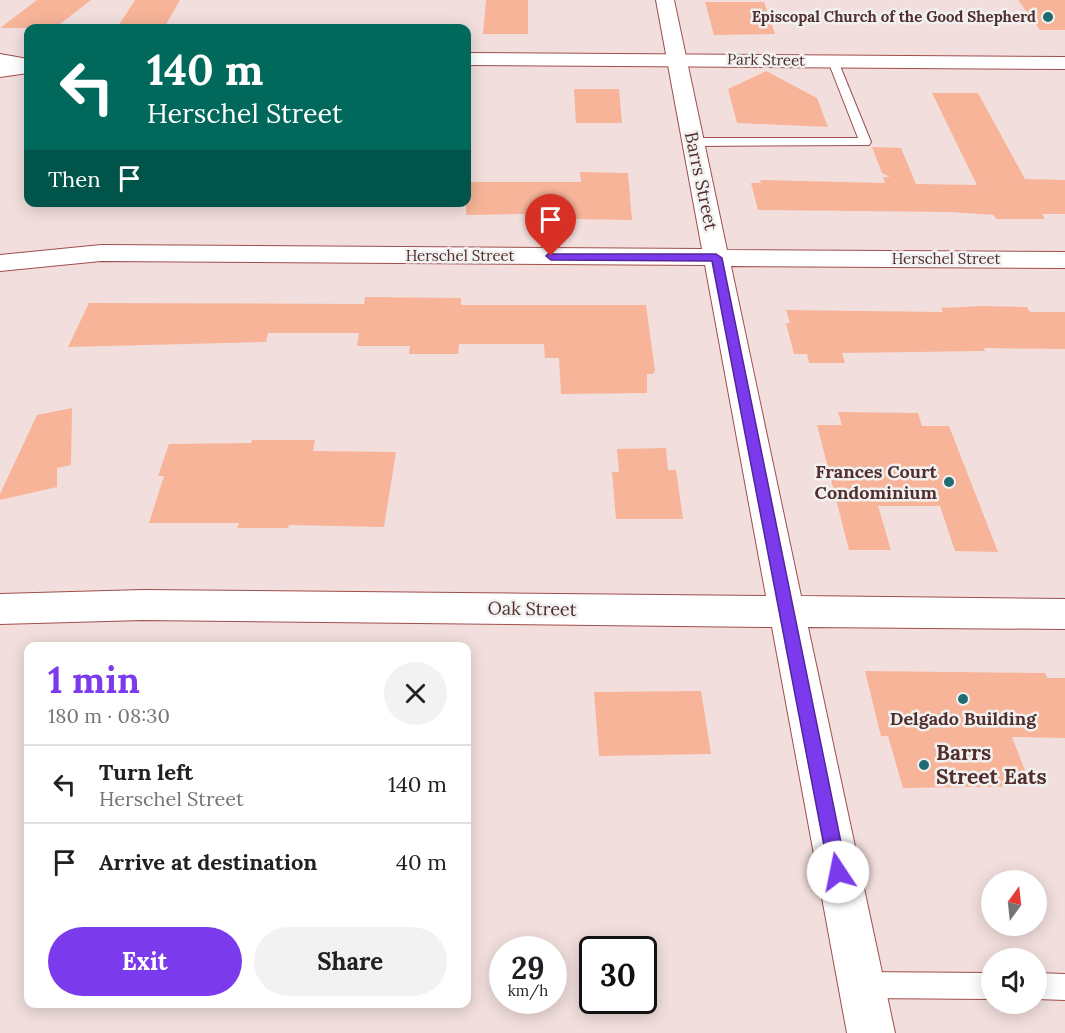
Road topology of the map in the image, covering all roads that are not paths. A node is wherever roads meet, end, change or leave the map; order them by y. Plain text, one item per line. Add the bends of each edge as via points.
1 (664, 0) edge
2 (471, 59) edge
3 (676, 59) junction
4 (0, 60) edge
5 (833, 61) junction
6 (1065, 63) edge
7 (24, 65) edge
8 (24, 67) edge
9 (0, 71) edge
10 (693, 142) junction
11 (716, 258) junction
12 (1065, 260) edge
13 (0, 263) edge
14 (0, 609) edge
15 (786, 612) junction
16 (1065, 614) edge
17 (861, 985) junction
18 (981, 986) edge
19 (1047, 986) edge
20 (1065, 987) edge
21 (871, 1033) edge

1 - 3 street, Barrs Street
2 - 3 street, Park Street
3 - 5 street, Park Street
3 - 10 street, Barrs Street
4 - 7 street
5 - 6 street, Park Street
5 - 10 lane via 865,142
8 - 9 street
10 - 11 street, Barrs Street
11 - 12 street, Herschel Street
11 - 13 street, Herschel Street via 101,253
11 - 15 street, Barrs Street
14 - 15 street, Oak Street via 143,604
15 - 16 street, Oak Street
15 - 17 street, Barrs Street
17 - 18 lane
17 - 21 street, Barrs Street
19 - 20 lane

